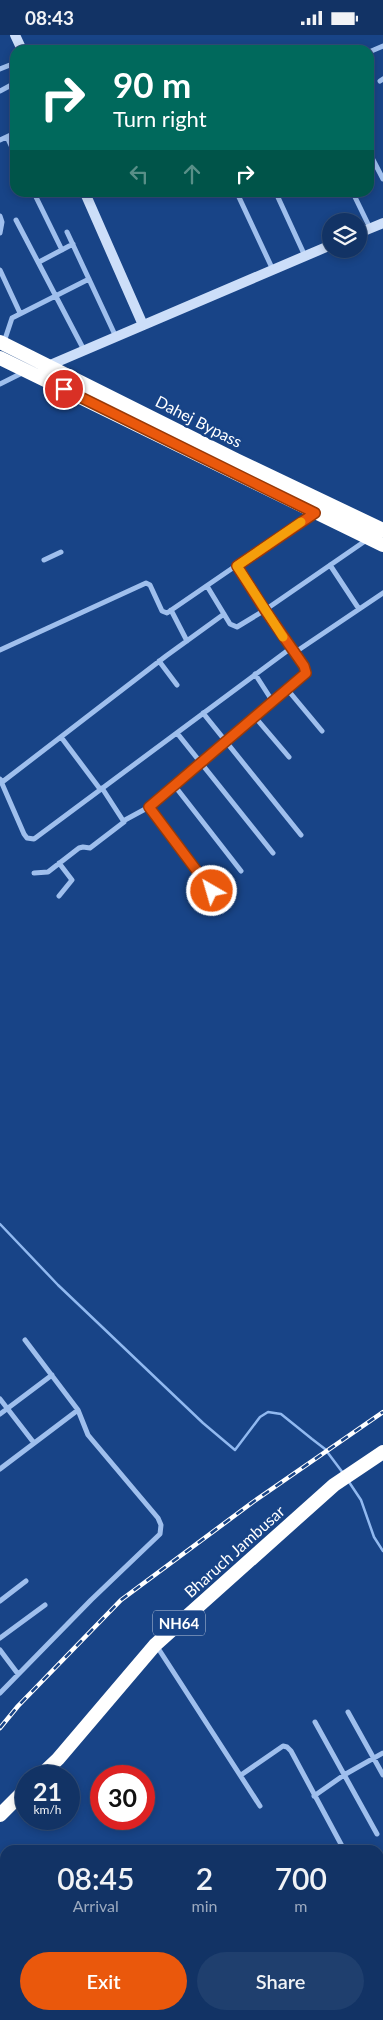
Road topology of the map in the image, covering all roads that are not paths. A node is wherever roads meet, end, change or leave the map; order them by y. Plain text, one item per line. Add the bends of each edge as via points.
1 (10, 136) edge
2 (7, 137) junction
3 (0, 140) edge
4 (10, 143) edge
5 (374, 161) edge
6 (383, 179) edge
7 (36, 197) edge
8 (87, 197) edge
9 (239, 197) edge
10 (278, 197) edge
11 (355, 197) edge
12 (0, 216) edge
13 (16, 220) dead end
14 (383, 223) edge
15 (370, 229) junction
16 (367, 230) edge
17 (67, 232) dead end
18 (0, 233) edge
19 (73, 244) junction
20 (322, 249) edge
21 (62, 250) junction
22 (305, 256) junction
23 (39, 262) junction
24 (0, 269) edge
25 (273, 270) junction
26 (89, 279) junction
27 (56, 295) junction
28 (20, 313) junction
29 (143, 325) junction
30 (116, 337) junction
31 (2, 343) edge
32 (84, 351) junction
33 (0, 358) edge
34 (49, 365) junction
35 (28, 372) junction
36 (0, 384) edge
37 (327, 503) junction
38 (315, 513) junction
39 (383, 530) edge
40 (369, 538) junction
41 (383, 545) edge
42 (61, 552) dead end
43 (44, 560) dead end
44 (330, 565) junction
45 (237, 566) junction
46 (207, 586) junction
47 (383, 593) edge
48 (359, 609) junction
49 (172, 610) junction
50 (265, 610) junction
51 (224, 614) junction
52 (187, 641) junction
53 (0, 650) edge
54 (293, 651) junction
55 (159, 661) junction
56 (255, 675) junction
57 (177, 685) dead end
58 (288, 689) junction
59 (273, 702) junction
60 (203, 713) junction
61 (255, 717) junction
62 (322, 731) dead end
63 (177, 733) junction
64 (61, 737) junction
65 (226, 741) junction
66 (289, 757) dead end
67 (201, 762) junction
68 (1, 781) edge
69 (174, 785) junction
70 (101, 788) junction
71 (149, 807) junction
72 (125, 820) junction
73 (301, 835) dead end
74 (273, 853) dead end
75 (60, 863) junction
76 (241, 871) dead end
77 (34, 873) dead end
78 (212, 891) dead end
79 (59, 896) dead end
80 (25, 1340) dead end
81 (52, 1375) junction
82 (0, 1399) edge
83 (8, 1408) junction
84 (78, 1410) junction
85 (0, 1414) edge
86 (34, 1443) junction
87 (383, 1452) edge
88 (0, 1469) edge
89 (26, 1581) dead end
90 (0, 1601) edge
91 (45, 1605) dead end
92 (0, 1637) edge
93 (156, 1645) junction
94 (0, 1650) edge
95 (18, 1674) junction
96 (0, 1693) edge
97 (348, 1712) dead end
98 (315, 1722) dead end
99 (383, 1753) edge
100 (374, 1757) junction
101 (52, 1765) edge
102 (241, 1775) junction
103 (344, 1775) junction
104 (383, 1775) edge
105 (314, 1796) junction
106 (15, 1800) edge
107 (260, 1805) dead end
108 (0, 1815) edge
109 (377, 1834) dead end
110 (341, 1845) edge

1 - 2 street
2 - 3 street
2 - 4 street
5 - 6 street
7 - 21 street
8 - 29 street
9 - 25 street
10 - 22 street
11 - 15 street
12 - 18 street
13 - 23 street
14 - 15 street
15 - 16 street
17 - 19 street
19 - 21 street
19 - 26 street
20 - 22 street
21 - 23 street
22 - 25 street
23 - 27 street
24 - 28 street
25 - 29 street
26 - 27 street
26 - 30 street
27 - 28 street
27 - 32 street
28 - 31 street via 12,318
29 - 30 street
30 - 32 street
31 - 34 highway, Dahej Bypass
32 - 34 street
33 - 35 highway, Dahej Bypass
34 - 35 street
34 - 37 highway, Dahej Bypass
35 - 36 street
35 - 38 highway, Dahej Bypass
37 - 38 street
37 - 39 highway, Dahej Bypass
38 - 40 highway, Dahej Bypass
38 - 45 street
40 - 41 highway, Dahej Bypass
40 - 44 street
42 - 43 street
44 - 48 street
44 - 50 street
45 - 46 street
45 - 50 street
46 - 49 street
46 - 51 street
47 - 48 street
48 - 54 street
49 - 52 street
49 - 53 street via 163,613 146,583
50 - 51 street via 237,627 230,624
50 - 54 street
51 - 52 street
52 - 55 street
54 - 56 street
54 - 58 street via 306,673
55 - 57 street
55 - 64 street
56 - 59 street
56 - 60 street
58 - 59 street
58 - 62 street
59 - 61 street
60 - 63 street
60 - 65 street
61 - 65 street
61 - 66 street
63 - 67 street
63 - 70 street
64 - 68 street
64 - 70 street
65 - 67 street
65 - 73 street
67 - 69 street
67 - 74 street
68 - 70 street via 24,834 31,839 38,837
69 - 71 street
69 - 76 street
70 - 72 street
71 - 72 street
71 - 78 street
72 - 75 street via 90,848 79,848
75 - 77 street via 48,872
75 - 79 street via 72,880
80 - 81 street
81 - 83 street
81 - 84 street
82 - 83 street
83 - 85 street
83 - 86 street
84 - 86 street
84 - 95 street via 88,1435 158,1518 162,1525 160,1534
86 - 88 street
87 - 93 highway, Bharuch Jambusar / NH64 via 334,1485
89 - 90 street
91 - 92 street
93 - 101 highway, Bharuch Jambusar / NH64
93 - 102 street
94 - 95 street
95 - 96 street
97 - 100 street
98 - 103 street
99 - 100 street
100 - 103 street
100 - 104 street
102 - 105 street via 283,1746 291,1751
102 - 107 street
103 - 105 street
103 - 109 street
105 - 110 street
106 - 108 highway

